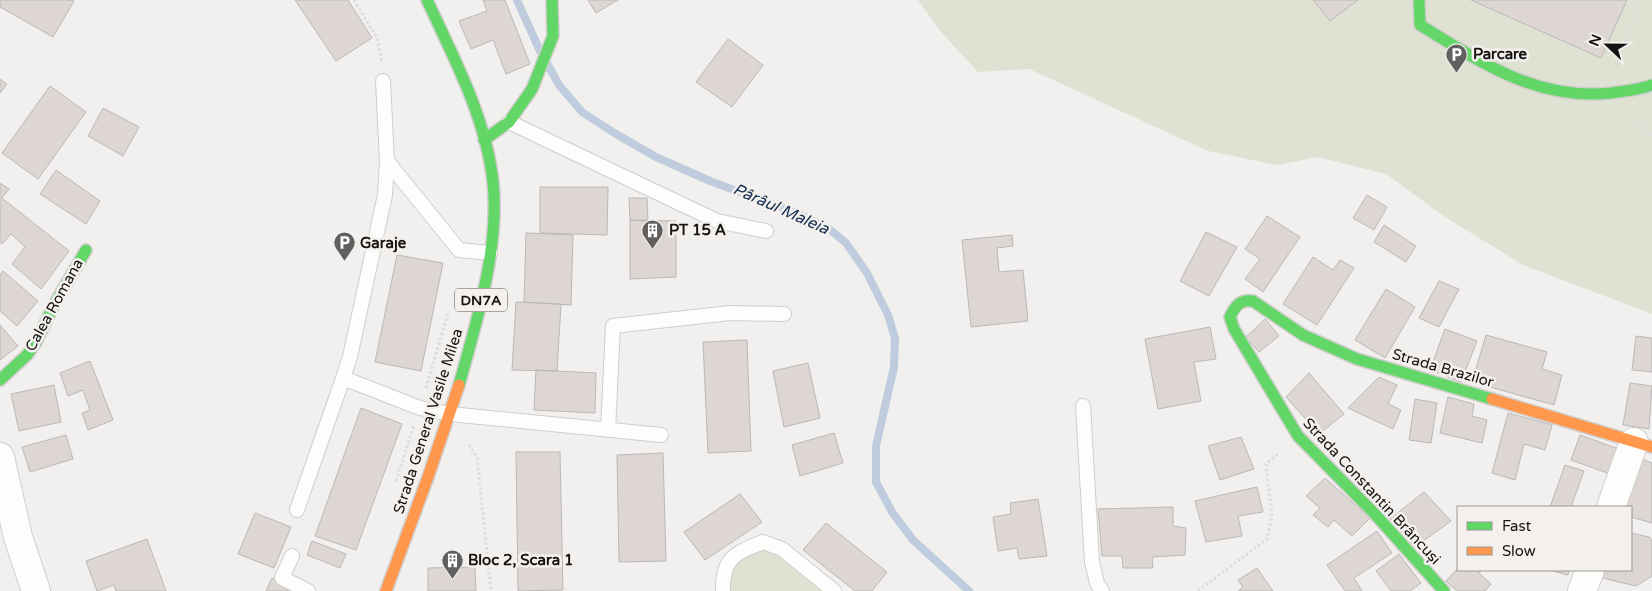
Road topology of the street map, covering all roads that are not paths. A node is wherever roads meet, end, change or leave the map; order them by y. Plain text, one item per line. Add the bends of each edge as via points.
1 (427, 0) edge
2 (552, 0) edge
3 (1419, 0) edge
4 (383, 81) road end
5 (1652, 85) edge
6 (508, 122) junction
7 (484, 140) junction
8 (387, 161) junction
9 (766, 231) dead end
10 (86, 250) dead end
11 (490, 253) junction
12 (1236, 304) joint
13 (784, 314) dead end
14 (343, 378) junction
15 (0, 380) edge
16 (1083, 406) dead end
17 (450, 414) junction
18 (608, 430) junction
19 (660, 435) dead end
20 (1643, 444) edge
21 (0, 457) edge
22 (5, 501) edge
23 (1612, 506) edge
24 (297, 510) dead end
25 (292, 556) dead end
26 (1590, 571) edge
27 (36, 591) edge
28 (308, 591) edge
29 (386, 591) edge
30 (722, 591) edge
31 (834, 591) edge
32 (1102, 591) edge
33 (1444, 591) edge
34 (1582, 591) edge

1 - 7 street, Strada General Vasile Milea / DN7A
2 - 6 street via 553,36 532,89
3 - 5 street via 1420,25 1514,80 1546,91 1584,97
4 - 8 lane
6 - 7 street
6 - 9 lane via 717,221
7 - 11 street, Strada General Vasile Milea / DN7A via 494,194
8 - 11 lane via 459,250
8 - 14 lane via 385,195
10 - 15 street, Calea Romana via 36,342
11 - 17 street, Strada General Vasile Milea / DN7A via 479,310
12 - 20 street, Strada Brazilor via 1253,301 1304,335 1357,359
12 - 33 street, Strada Constantin Brâncuși via 1230,317 1234,329 1298,436 1374,513
13 - 18 lane via 730,313 612,326
14 - 17 lane via 420,408
14 - 24 lane
16 - 32 lane via 1092,562
17 - 18 lane
17 - 29 street, Strada General Vasile Milea / DN7A
18 - 19 lane
20 - 23 street
21 - 22 street
22 - 27 street
25 - 28 lane via 282,578
26 - 34 street
30 - 31 lane via 722,573 737,553 763,542 782,549

